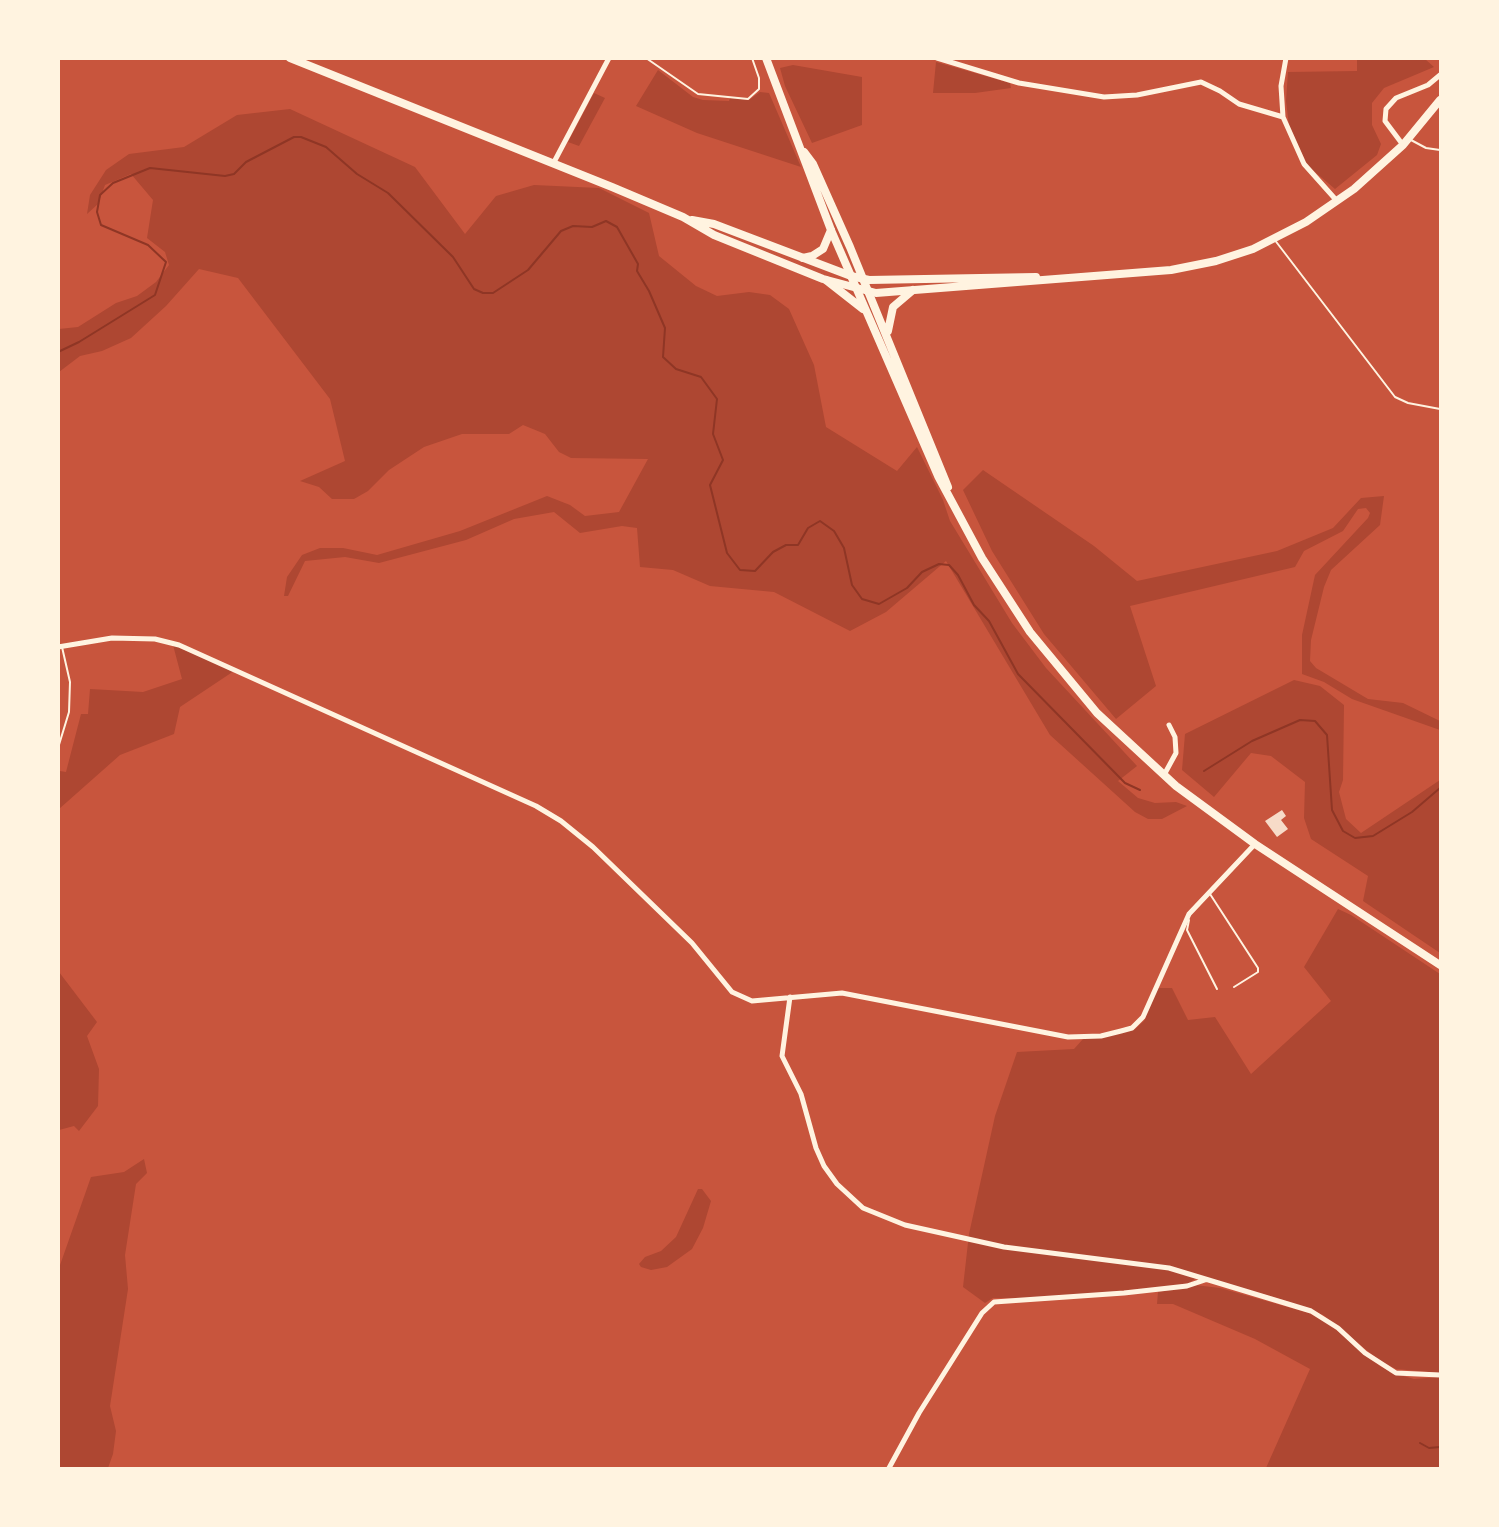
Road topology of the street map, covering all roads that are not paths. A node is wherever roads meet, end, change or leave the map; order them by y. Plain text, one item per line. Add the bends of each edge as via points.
1 (290, 58) edge
2 (609, 58) edge
3 (646, 58) edge
4 (752, 58) edge
5 (766, 58) edge
6 (937, 58) edge
7 (1286, 58) edge
8 (1440, 75) edge
9 (1440, 100) edge
10 (1283, 117) junction
11 (1406, 142) junction
12 (801, 147) junction
13 (1440, 150) edge
14 (554, 164) junction
15 (1337, 201) junction
16 (683, 217) junction
17 (831, 230) junction
18 (1274, 240) junction
19 (803, 258) junction
20 (850, 276) junction
21 (1043, 278) junction
22 (863, 279) junction
23 (826, 280) junction
24 (856, 287) junction
25 (913, 290) junction
26 (868, 291) junction
27 (866, 312) junction
28 (888, 337) junction
29 (1440, 409) edge
30 (951, 499) junction
31 (60, 647) edge
32 (1169, 725) dead end
33 (58, 748) edge
34 (1164, 776) junction
35 (1255, 843) junction
36 (1208, 892) junction
37 (1189, 914) junction
38 (1440, 965) edge
39 (1234, 987) dead end
40 (1217, 988) dead end
41 (790, 997) junction
42 (1207, 1280) junction
43 (1440, 1375) edge
44 (889, 1468) edge

1 - 14 main road
2 - 14 street
3 - 4 lane via 698,94 748,99 759,89
5 - 12 main road
6 - 10 street via 1019,83 1104,97 1201,82 1239,104
7 - 10 street via 1281,86
8 - 11 street via 1428,85 1396,98 1386,109 1385,121
9 - 11 main road
10 - 15 street via 1304,164
11 - 13 lane
11 - 15 main road
12 - 17 main road
12 - 22 main road via 818,174
14 - 16 main road
15 - 18 main road
16 - 19 main road via 714,224
16 - 23 main road via 714,235
17 - 19 main road via 823,249
17 - 20 main road
18 - 21 main road via 1216,261 1171,270
18 - 29 lane via 1395,397
19 - 20 main road
20 - 22 main road
20 - 24 main road
21 - 22 main road via 1017,275
21 - 25 main road
22 - 26 main road
23 - 24 main road
23 - 27 main road
24 - 26 main road
24 - 27 main road
25 - 26 main road
25 - 28 main road via 891,310
26 - 28 main road
27 - 30 main road
28 - 30 main road
30 - 34 main road via 988,570 1042,648 1103,719
31 - 33 lane via 70,682 69,712
31 - 41 street via 112,638 155,639 179,645 536,806 561,821 627,877 692,943 732,992 752,1001
32 - 34 street via 1176,737 1176,753
34 - 35 main road
35 - 36 street
35 - 38 main road
36 - 37 street
36 - 39 lane via 1258,968 1258,972
37 - 40 lane via 1187,930
37 - 41 street via 1143,1017 1132,1028 1101,1036 1068,1037 842,993
41 - 42 street via 782,1056 801,1094 824,1166 863,1208 905,1225 1004,1247 1169,1268
42 - 43 street via 1311,1311 1396,1373
42 - 44 street via 1124,1293 994,1302 982,1313 944,1373

